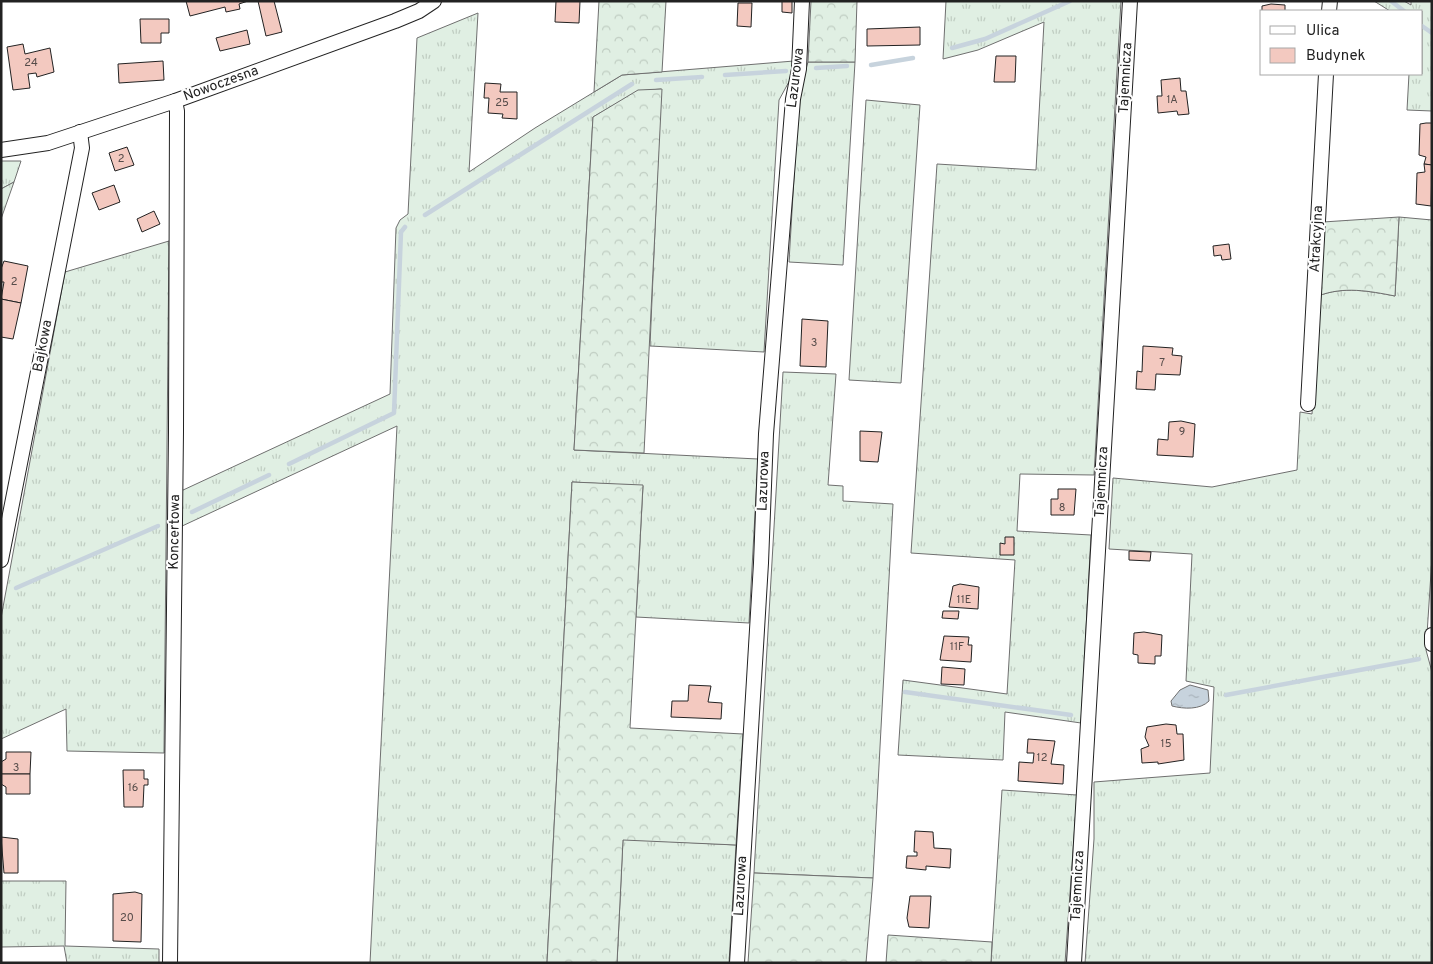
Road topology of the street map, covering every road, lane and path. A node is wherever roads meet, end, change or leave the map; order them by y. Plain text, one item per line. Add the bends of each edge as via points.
1 (434, 1) edge
2 (802, 1) edge
3 (1130, 1) edge
4 (1326, 75) edge
5 (175, 101) junction
6 (80, 132) junction
7 (1, 150) edge
8 (1308, 404) dead end
9 (1, 560) edge
10 (1432, 635) edge
11 (1432, 644) edge
12 (170, 963) edge
13 (737, 963) edge
14 (1074, 963) edge

1 - 5 street, Nowoczesna via 395,21
2 - 13 street, Lazurowa via 799,69 792,108 766,434
3 - 14 street, Tajemnicza
4 - 8 street, Atrakcyjna
5 - 6 street, Nowoczesna
5 - 12 street, Koncertowa via 178,270
6 - 7 street, Nowoczesna via 48,143
6 - 9 street, Bajkowa via 82,148
10 - 11 street

